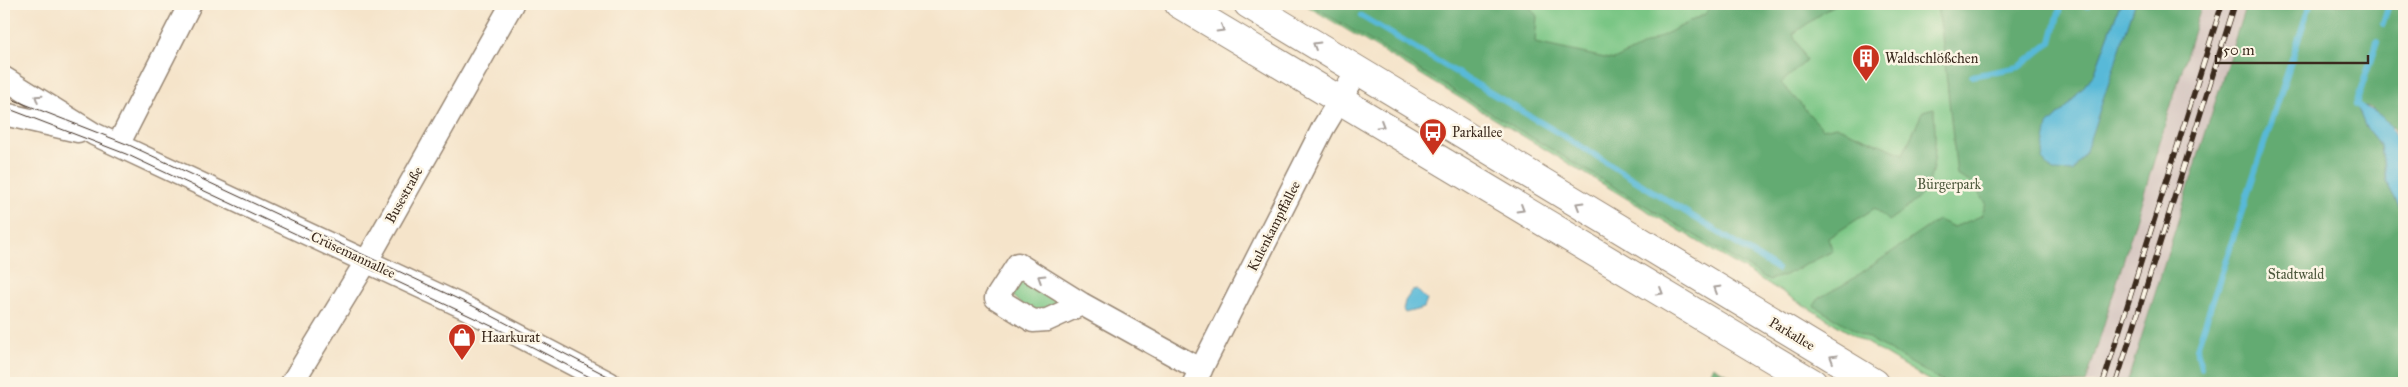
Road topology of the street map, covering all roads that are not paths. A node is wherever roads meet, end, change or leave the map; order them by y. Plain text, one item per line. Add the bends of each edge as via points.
1 (190, 4) edge
2 (512, 4) edge
3 (1179, 4) edge
4 (1248, 4) edge
5 (1358, 70) junction
6 (4, 78) edge
7 (1340, 100) junction
8 (4, 114) edge
9 (94, 134) junction
10 (118, 144) junction
11 (366, 262) junction
12 (1082, 304) dead end
13 (1197, 377) edge
14 (292, 383) edge
15 (609, 383) edge
16 (1813, 383) edge
17 (1875, 383) edge

1 - 10 street
2 - 11 street, Busestraße
3 -> 7 main road
5 -> 4 main road, Parkallee
5 - 7 street, Kulenkampffallee
17 -> 5 main road, Parkallee
9 -> 6 street, Crüsemannallee
7 - 13 street, Kulenkampffallee
7 -> 16 main road
8 - 9 street, Crüsemannallee
9 - 10 street, Crüsemannallee
10 - 11 street, Crüsemannallee
11 - 14 street, Busestraße
11 - 15 street, Crüsemannallee via 466,308
12 - 13 street

